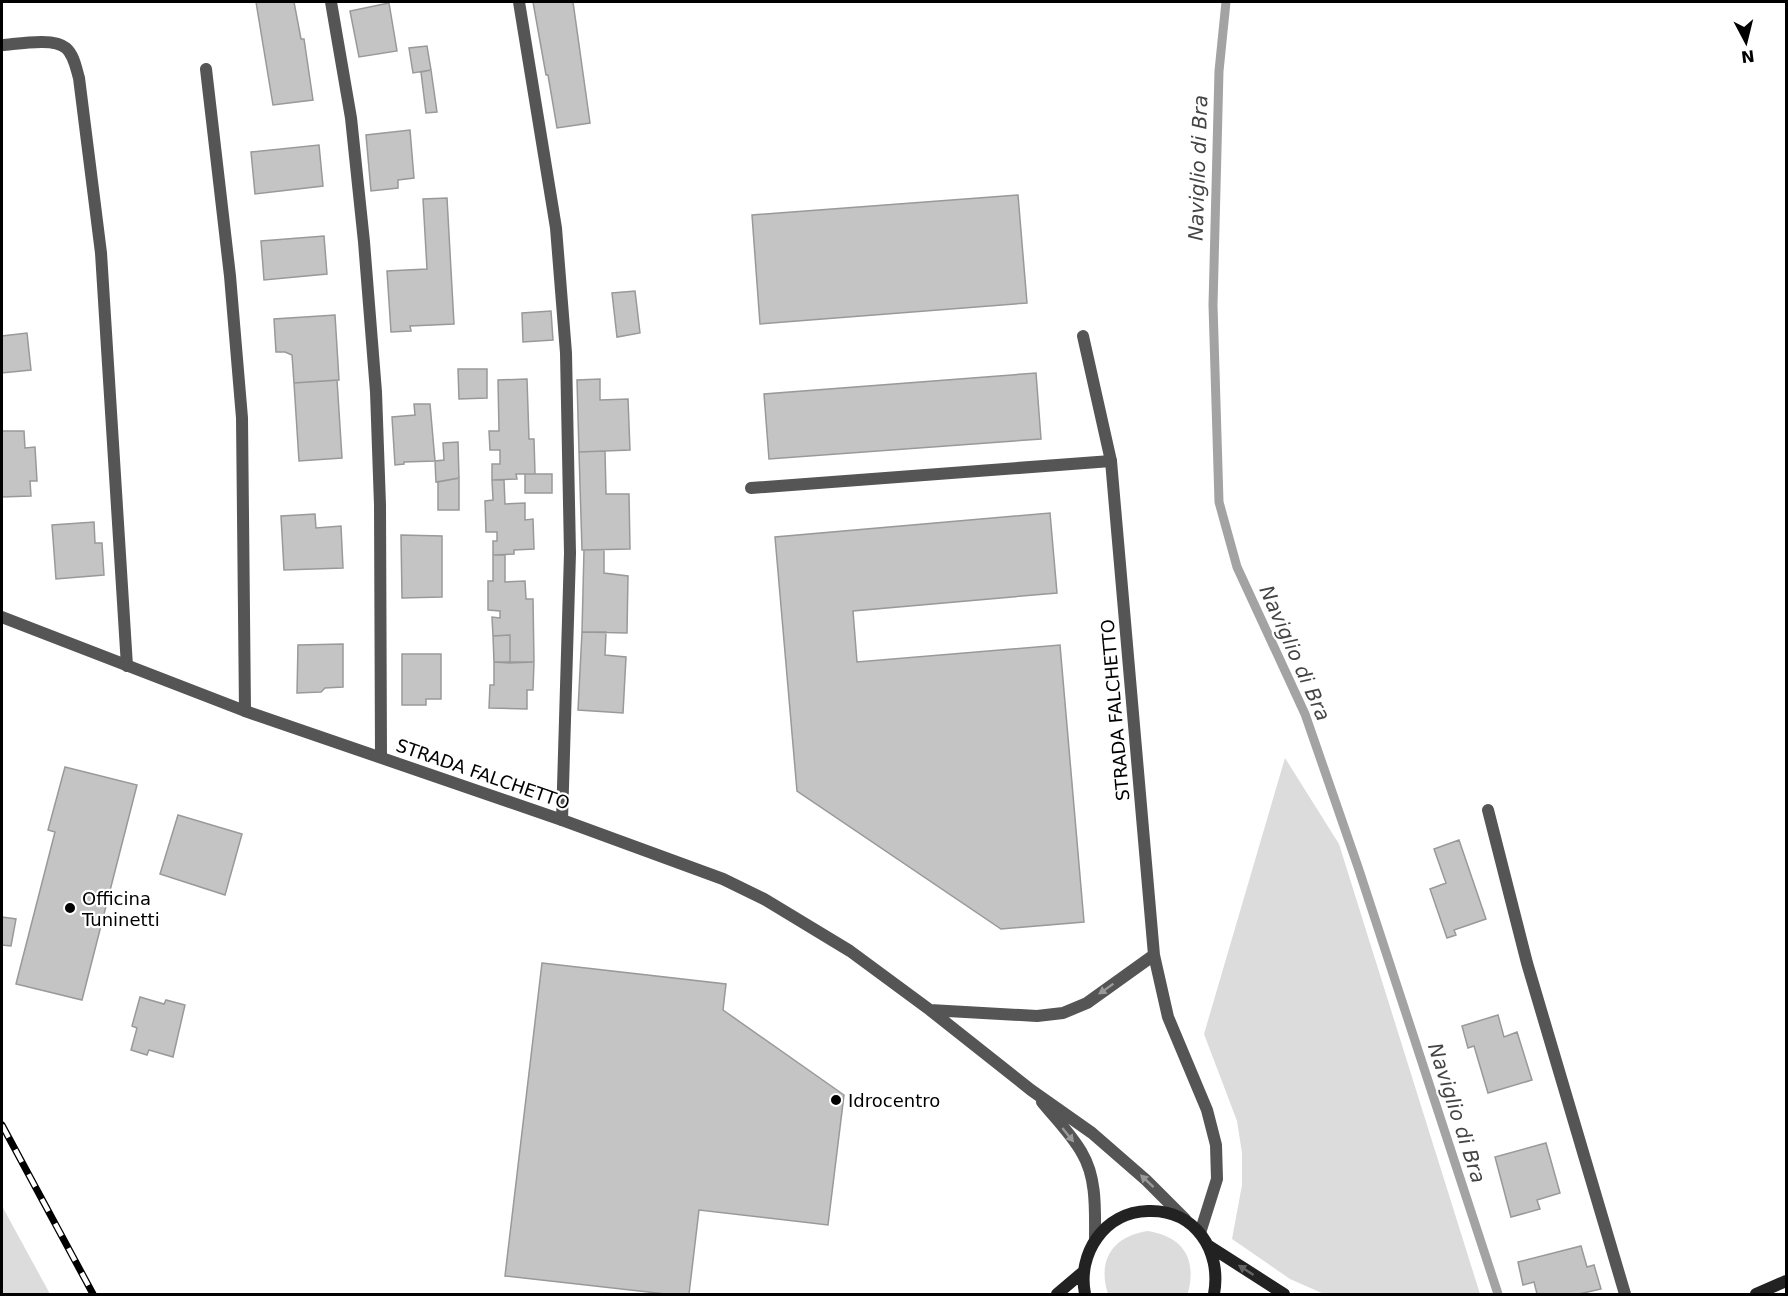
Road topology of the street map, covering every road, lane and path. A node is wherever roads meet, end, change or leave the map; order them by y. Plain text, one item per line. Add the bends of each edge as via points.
1 (331, 2) edge
2 (519, 2) edge
3 (2, 45) edge
4 (206, 69) dead end
5 (1083, 336) dead end
6 (1111, 461) junction
7 (751, 488) dead end
8 (2, 617) edge
9 (127, 666) junction
10 (245, 711) junction
11 (381, 757) junction
12 (1488, 810) dead end
13 (562, 820) junction
14 (1154, 956) junction
15 (930, 1010) junction
16 (1031, 1090) junction
17 (1188, 1222) junction
18 (1200, 1233) junction
19 (1095, 1239) junction
20 (1209, 1246) junction
21 (1083, 1272) junction
22 (1786, 1281) edge
23 (1058, 1294) edge
24 (1085, 1294) edge
25 (1214, 1294) edge
26 (1284, 1294) edge
27 (1625, 1294) edge
28 (1756, 1294) edge

1 - 11 street via 351,118 376,392
2 - 13 street via 556,228 566,353 570,554
3 - 9 street via 51,41 65,47 79,78 100,253
4 - 10 street via 242,418
5 - 6 street, STRADA FALCHETTO
6 - 7 street
6 - 14 street, STRADA FALCHETTO
8 - 9 street, STRADA FALCHETTO
9 - 10 street, STRADA FALCHETTO
10 - 11 street, STRADA FALCHETTO
11 - 13 street, STRADA FALCHETTO
12 - 27 street via 1527,963
13 - 15 street, STRADA FALCHETTO via 723,879 764,899 850,951
14 -> 15 street via 1087,1003 1063,1013 1037,1016
14 - 18 street, STRADA FALCHETTO via 1168,1017 1207,1110 1216,1145 1217,1179
15 - 16 street, STRADA FALCHETTO
17 -> 16 street, STRADA FALCHETTO via 1092,1133
16 -> 19 street, STRADA FALCHETTO via 1082,1151 1090,1168
17 - 18 street
17 - 19 street via 1148,1210 1109,1224
18 - 20 street
19 - 21 street
20 - 25 street via 1216,1263
26 -> 20 street
21 - 23 street
21 - 24 street
22 - 28 street

